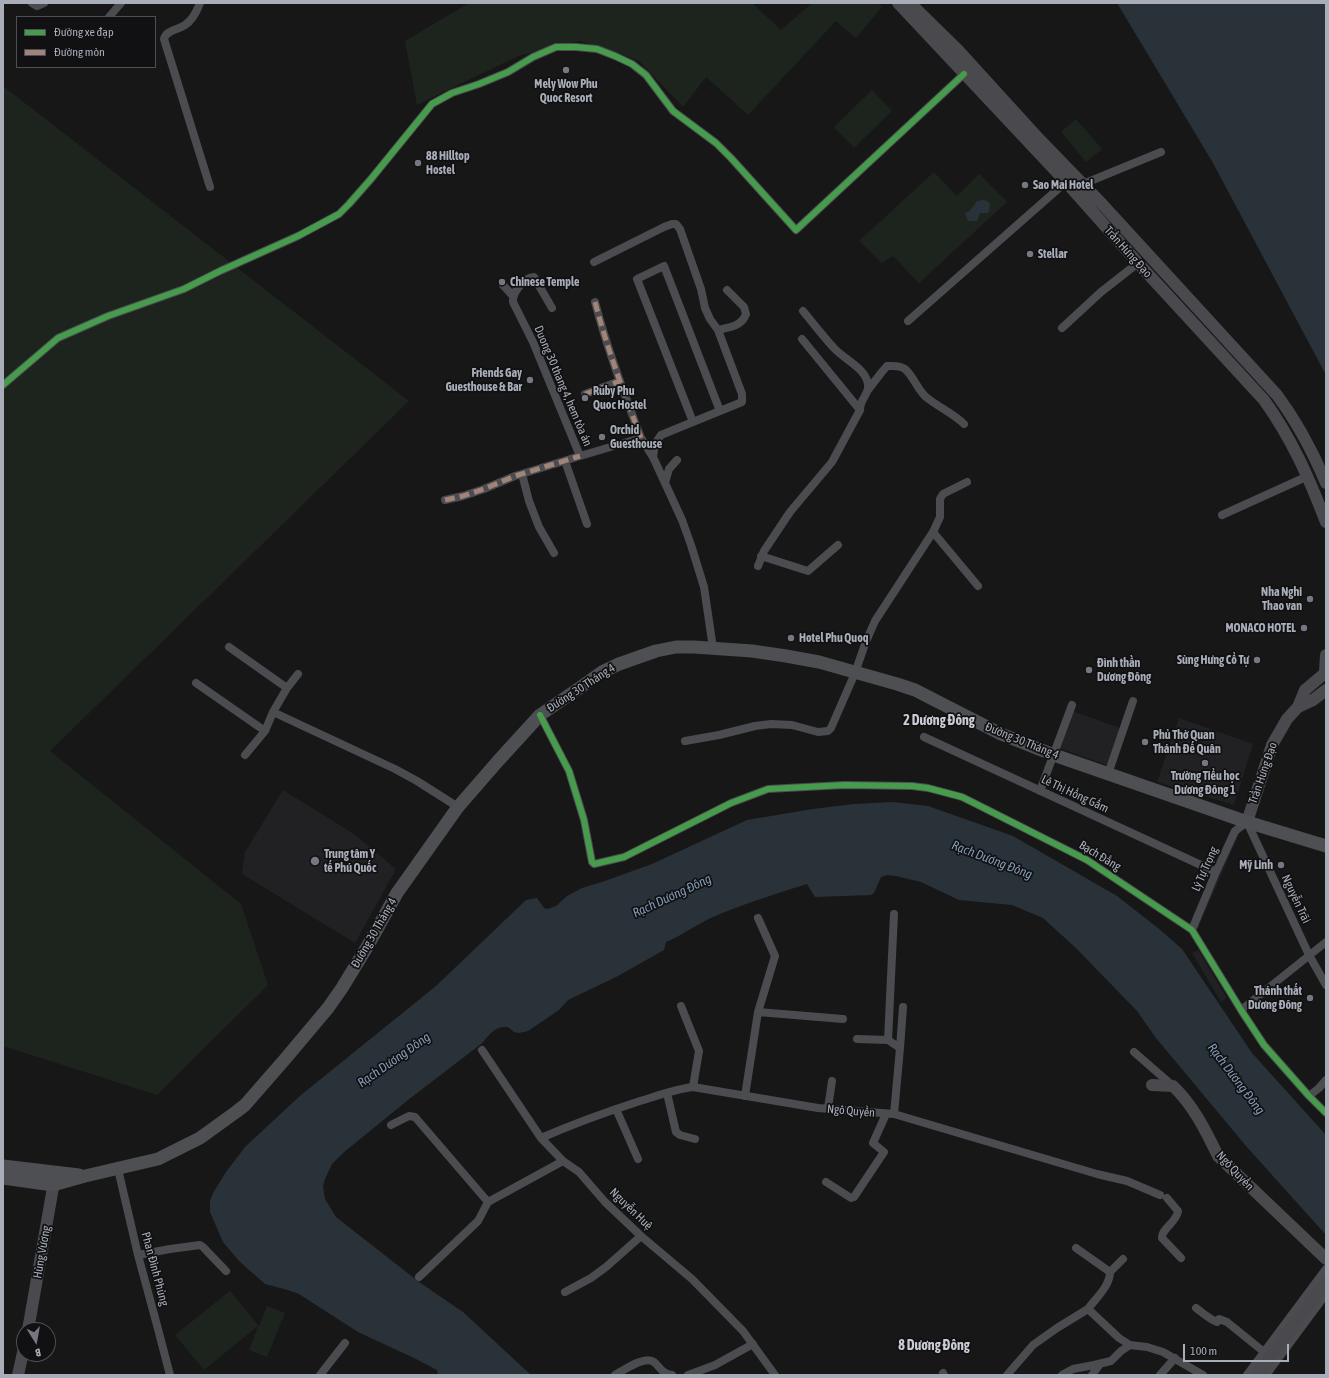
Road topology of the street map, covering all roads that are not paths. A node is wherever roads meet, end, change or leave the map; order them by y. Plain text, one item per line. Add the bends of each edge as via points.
1 (32, 3) edge
2 (44, 3) edge
3 (121, 3) edge
4 (200, 3) edge
5 (898, 3) edge
6 (910, 3) edge
7 (110, 16) edge
8 (918, 18) junction
9 (964, 74) junction
10 (1160, 152) dead end
11 (1074, 185) junction
12 (210, 187) dead end
13 (1148, 254) junction
14 (594, 262) dead end
15 (1138, 263) junction
16 (503, 285) dead end
17 (727, 290) dead end
18 (513, 296) junction
19 (595, 302) dead end
20 (552, 308) dead end
21 (803, 311) dead end
22 (908, 321) dead end
23 (1062, 328) dead end
24 (718, 330) junction
25 (802, 339) dead end
26 (620, 381) junction
27 (3, 385) edge
28 (868, 390) junction
29 (584, 394) dead end
30 (860, 410) junction
31 (720, 411) junction
32 (693, 422) junction
33 (964, 424) dead end
34 (641, 438) junction
35 (580, 456) junction
36 (653, 457) junction
37 (677, 460) dead end
38 (565, 461) junction
39 (1318, 464) junction
40 (1307, 473) junction
41 (522, 474) junction
42 (967, 482) dead end
43 (665, 483) junction
44 (1326, 483) edge
45 (445, 500) dead end
46 (1222, 515) dead end
47 (1326, 522) edge
48 (588, 524) dead end
49 (933, 532) junction
50 (838, 545) dead end
51 (554, 553) dead end
52 (762, 556) junction
53 (758, 566) dead end
54 (978, 586) dead end
55 (229, 647) dead end
56 (713, 648) junction
57 (1326, 655) edge
58 (855, 673) junction
59 (298, 674) dead end
60 (1325, 674) edge
61 (196, 683) dead end
62 (288, 688) junction
63 (1326, 690) edge
64 (1133, 702) dead end
65 (1072, 705) dead end
66 (1298, 707) junction
67 (273, 712) junction
68 (540, 715) junction
69 (265, 731) junction
70 (924, 737) dead end
71 (685, 741) dead end
72 (245, 755) dead end
73 (1054, 755) junction
74 (1108, 774) junction
75 (1040, 791) junction
76 (458, 807) junction
77 (1247, 822) junction
78 (1326, 846) edge
79 (1216, 872) junction
80 (894, 914) dead end
81 (758, 918) dead end
82 (1192, 930) junction
83 (1326, 942) edge
84 (1309, 956) junction
85 (1326, 984) edge
86 (681, 1006) dead end
87 (903, 1007) dead end
88 (1241, 1010) junction
89 (758, 1012) junction
90 (843, 1019) dead end
91 (857, 1039) dead end
92 (888, 1040) junction
93 (900, 1048) junction
94 (482, 1050) dead end
95 (1134, 1052) dead end
96 (1326, 1080) edge
97 (832, 1081) dead end
98 (1152, 1085) dead end
99 (1173, 1086) junction
100 (693, 1087) junction
101 (667, 1093) junction
102 (746, 1096) junction
103 (1309, 1096) junction
104 (828, 1108) junction
105 (616, 1109) junction
106 (1326, 1113) edge
107 (890, 1114) junction
108 (391, 1125) dead end
109 (541, 1138) junction
110 (695, 1138) dead end
111 (638, 1159) dead end
112 (563, 1161) junction
113 (3, 1166) edge
114 (118, 1169) junction
115 (3, 1178) edge
116 (54, 1179) junction
117 (826, 1182) dead end
118 (488, 1202) junction
119 (641, 1236) junction
120 (1076, 1248) dead end
121 (138, 1255) junction
122 (1181, 1258) dead end
123 (1124, 1259) dead end
124 (1326, 1259) edge
125 (1326, 1269) edge
126 (226, 1271) dead end
127 (1110, 1272) junction
128 (419, 1277) dead end
129 (1326, 1281) edge
130 (565, 1292) dead end
131 (1326, 1294) edge
132 (1196, 1308) dead end
133 (1088, 1309) junction
134 (29, 1322) edge
135 (345, 1342) dead end
136 (753, 1344) junction
137 (1130, 1345) junction
138 (1264, 1352) junction
139 (1175, 1358) junction
140 (21, 1362) edge
141 (1100, 1364) junction
142 (18, 1375) edge
143 (170, 1375) edge
144 (320, 1375) edge
145 (616, 1375) edge
146 (672, 1375) edge
147 (688, 1375) edge
148 (775, 1375) edge
149 (1007, 1375) edge
150 (1062, 1375) edge
151 (1092, 1375) edge
152 (1160, 1375) edge
153 (1203, 1375) edge
154 (1247, 1375) edge
155 (1257, 1375) edge
156 (1266, 1375) edge

1 - 2 street via 37,6
3 - 7 street
4 - 12 street via 191,20 167,34 164,39
5 - 8 main road, Trần Hưng Đạo
6 - 8 main road, Trần Hưng Đạo
8 - 9 main road, Trần Hưng Đạo
8 - 11 main road, Trần Hưng Đạo via 958,50 1039,139
9 - 11 main road, Trần Hưng Đạo
9 - 27 street via 796,230 716,143 673,111 646,75 632,64 597,49 556,47 508,72 452,92 432,104 339,214 184,290 108,316 58,338
10 - 11 street
11 - 13 main road, Trần Hưng Đạo
11 - 15 main road, Trần Hưng Đạo
11 - 22 street
13 - 15 main road
13 - 39 main road, Trần Hưng Đạo via 1277,395
14 - 24 street via 664,227 676,224 680,229 705,308
15 - 23 street via 1100,292
15 - 40 main road, Trần Hưng Đạo via 1264,400 1280,422
16 - 18 street
17 - 24 street via 744,306 746,314 738,324
18 - 20 street, Duong 30 thang 4, hem tòa án via 520,286 534,277
18 - 35 street, Duong 30 thang 4, hem tòa án via 513,302
19 - 26 street
21 - 28 street via 834,349 864,374
24 - 31 street via 742,394 742,402
25 - 30 street
26 - 29 street
26 - 34 street
28 - 30 street via 860,403
28 - 33 street via 887,366 904,368 925,396
30 - 52 street via 832,462 790,512
31 - 32 street
31 - 32 street via 664,266 637,279
32 - 36 street via 661,435 655,444
34 - 35 street, Duong 30 thang 4, hem tòa án
34 - 36 street
35 - 38 street
36 - 43 street
37 - 43 street via 669,469
38 - 41 street
38 - 48 street
39 - 40 main road
39 - 44 main road, Trần Hưng Đạo
40 - 46 street
40 - 47 main road, Trần Hưng Đạo
41 - 45 street via 484,489
41 - 51 street via 539,527
42 - 49 street via 943,494 940,499 940,517
43 - 56 street via 691,545 704,587
49 - 54 street
49 - 58 street via 875,621
50 - 52 street via 808,571
52 - 53 street
55 - 62 street
56 - 58 main road, Đường 30 Tháng 4 via 786,656 819,662
56 - 68 main road, Đường 30 Tháng 4 via 666,649 619,664 602,672
57 - 60 main road, Trần Hưng Đạo
58 - 71 street via 828,731 818,732 792,725 771,724
58 - 73 main road, Đường 30 Tháng 4 via 914,690 986,727
59 - 62 street
60 - 66 main road, Trần Hưng Đạo via 1304,690
61 - 69 street
62 - 67 street
63 - 66 main road, Trần Hưng Đạo
64 - 74 street
65 - 73 street
66 - 77 main road, Trần Hưng Đạo via 1287,719 1272,745
67 - 69 street
67 - 76 street via 395,768
68 - 76 main road, Đường 30 Tháng 4
68 - 82 street, Bạch Đằng via 569,770 594,864 624,857 731,803 768,789 844,785 912,786 962,797 1087,860
69 - 72 street
70 - 75 street, Lê Thị Hồng Gấm
73 - 74 main road, Đường 30 Tháng 4
73 - 75 street
74 - 77 main road, Đường 30 Tháng 4
75 - 79 street, Lê Thị Hồng Gấm
76 - 114 main road, Đường 30 Tháng 4 via 397,893 367,947 328,1008 245,1105 200,1138 158,1159
77 - 78 main road, Đường 30 Tháng 4
77 - 79 street, Lý Tự Trọng via 1235,831
77 - 84 street, Nguyễn Trãi
79 - 82 street, Lý Tự Trọng
80 - 92 street
81 - 89 street via 775,956
82 - 88 street, Bạch Đằng
83 - 84 street
84 - 85 street, Nguyễn Trãi
84 - 88 street
86 - 100 street via 699,1051
87 - 93 street
88 - 103 street, Bạch Đằng via 1264,1045
89 - 90 street
89 - 102 street
91 - 92 street
92 - 93 street
93 - 107 street
94 - 109 street, Nguyễn Huệ
95 - 99 street
96 - 103 street
97 - 104 street
98 - 99 main road
99 - 124 main road, Ngô Quyền via 1194,1112 1218,1156
100 - 101 street, Ngô Quyền
100 - 102 street, Ngô Quyền
101 - 105 street, Ngô Quyền
101 - 110 street via 676,1132
102 - 104 street, Ngô Quyền
103 - 106 street, Bạch Đằng
104 - 107 street, Ngô Quyền
105 - 109 street, Ngô Quyền
105 - 111 street
107 - 117 street via 873,1143 884,1152 854,1197
107 - 122 street, Ngô Quyền via 1127,1181 1163,1196 1178,1213 1162,1234 1162,1238
108 - 118 street via 409,1116 415,1118
109 - 112 street, Nguyễn Huệ
112 - 118 street
112 - 119 street, Nguyễn Huệ via 579,1172 605,1202
113 - 116 main road, Đường 30 Tháng 4
114 - 116 main road, Đường 30 Tháng 4
114 - 121 street, Phan Đình Phùng
115 - 116 main road, Đường 30 Tháng 4
116 - 134 main road, Hùng Vương
118 - 128 street via 478,1221
119 - 130 street via 606,1267
119 - 136 street, Nguyễn Huệ via 692,1279
120 - 127 street
121 - 126 street via 200,1245
121 - 143 street, Phan Đình Phùng
123 - 127 street
125 - 138 street
127 - 133 street via 1108,1283
129 - 155 main road
131 - 156 street
132 - 138 street via 1210,1319 1227,1322
133 - 137 street
133 - 149 street via 1033,1345
135 - 144 street
136 - 147 street via 715,1365
136 - 148 street, Nguyễn Huệ
137 - 139 street via 1155,1349
137 - 141 street via 1111,1361
138 - 154 street
139 - 152 street
139 - 153 street
140 - 142 main road
141 - 150 street via 1073,1369
141 - 151 street
145 - 146 street via 644,1360 654,1362 662,1372

